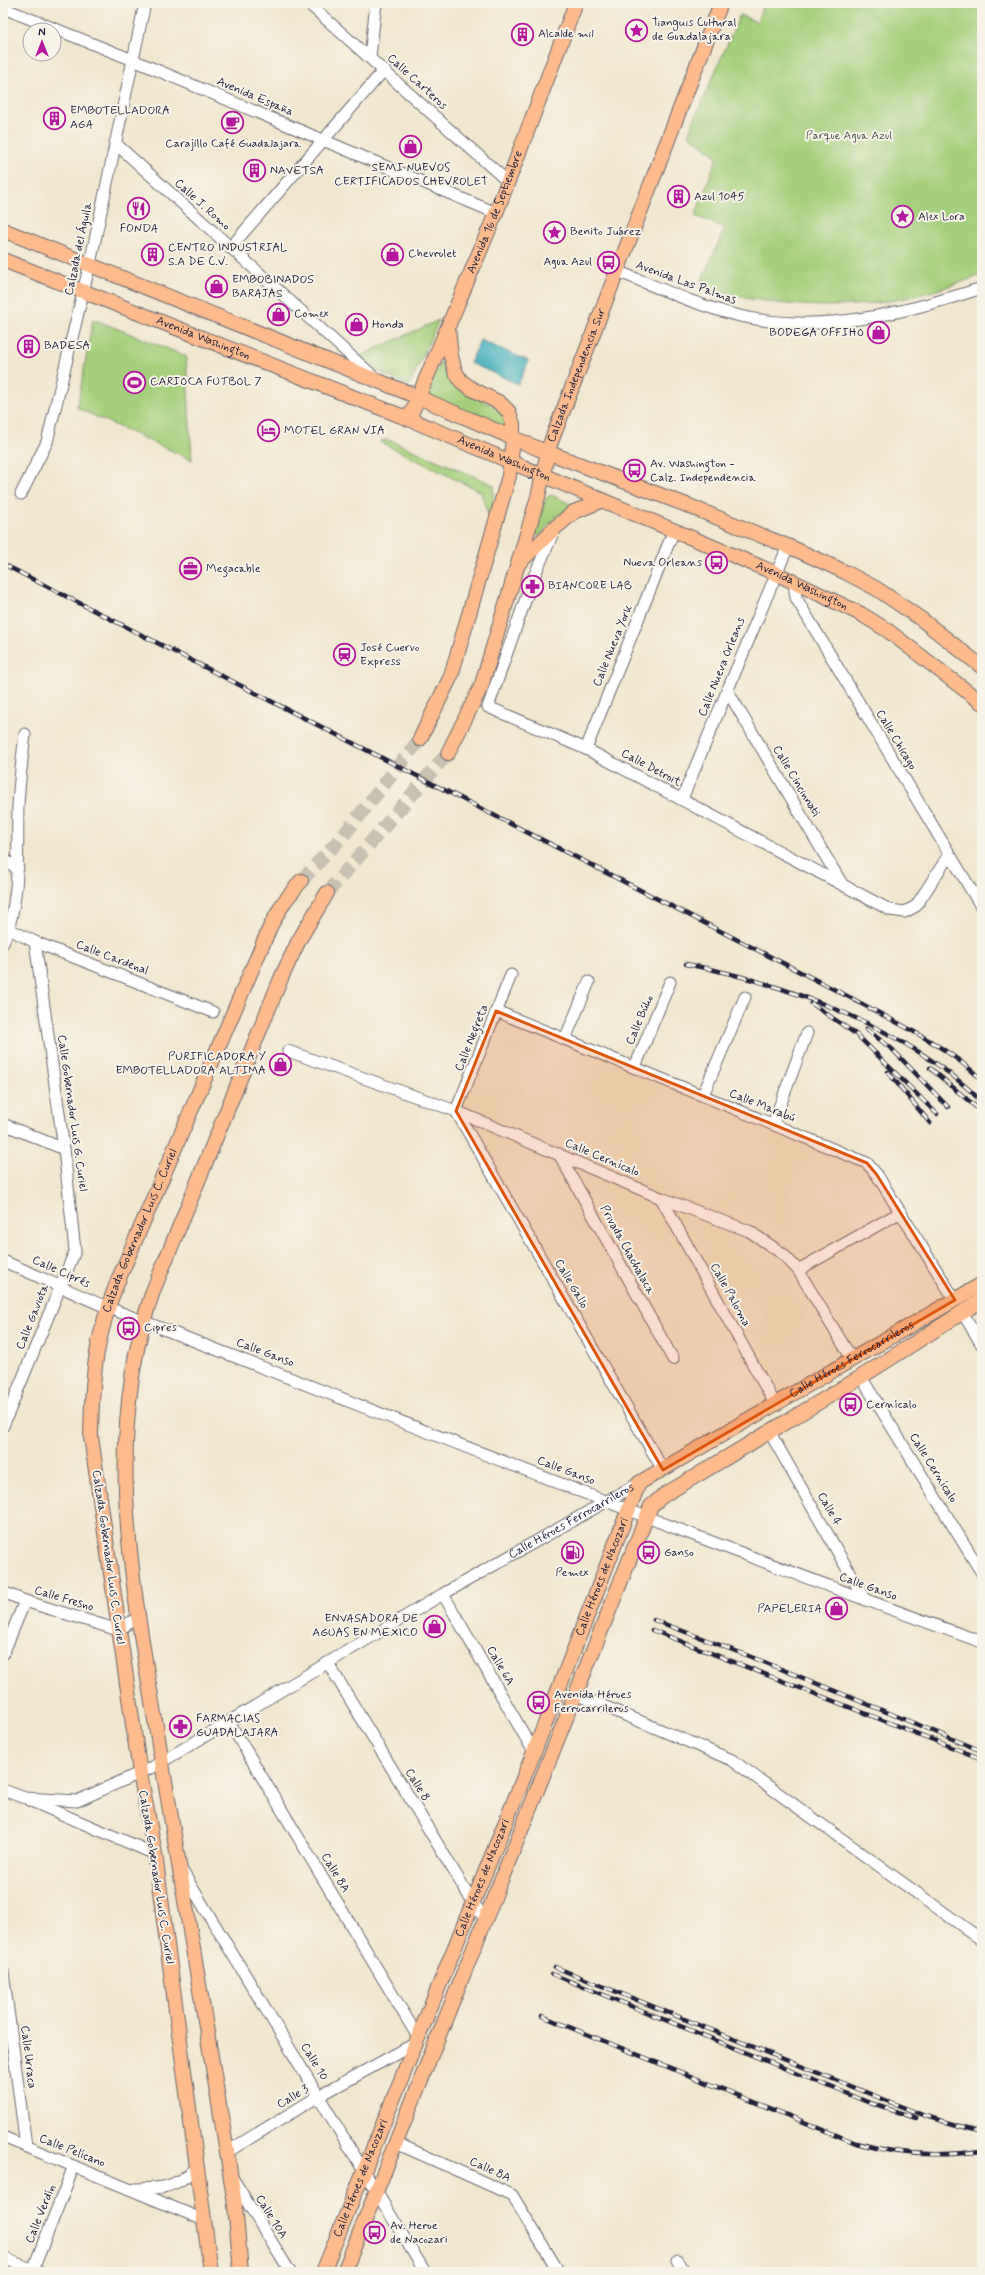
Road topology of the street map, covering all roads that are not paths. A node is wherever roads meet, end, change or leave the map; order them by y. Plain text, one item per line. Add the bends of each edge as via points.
1 (145, 3) edge
2 (308, 3) edge
3 (376, 3) edge
4 (576, 3) edge
5 (721, 3) edge
6 (3, 8) edge
7 (370, 58) junction
8 (133, 60) junction
9 (384, 70) junction
10 (324, 140) junction
11 (115, 143) junction
12 (508, 182) junction
13 (496, 213) junction
14 (3, 230) edge
15 (230, 248) junction
16 (3, 260) edge
17 (89, 264) junction
18 (617, 271) junction
19 (982, 288) edge
20 (83, 292) junction
21 (448, 328) junction
22 (380, 382) junction
23 (418, 397) junction
24 (409, 419) junction
25 (513, 438) junction
26 (548, 452) junction
27 (511, 462) junction
28 (543, 475) junction
29 (21, 494) dead end
30 (603, 500) junction
31 (556, 527) junction
32 (674, 530) junction
33 (788, 546) junction
34 (520, 562) junction
35 (775, 573) junction
36 (794, 582) junction
37 (982, 667) edge
38 (727, 690) junction
39 (982, 703) edge
40 (25, 734) dead end
41 (420, 739) tunnel mouth
42 (586, 749) junction
43 (448, 753) tunnel mouth
44 (682, 799) junction
45 (949, 855) junction
46 (3, 859) edge
47 (18, 869) junction
48 (301, 881) tunnel mouth
49 (843, 885) junction
50 (327, 893) tunnel mouth
51 (982, 908) edge
52 (6, 927) edge
53 (35, 942) junction
54 (3, 943) edge
55 (511, 975) dead end
56 (589, 982) dead end
57 (670, 982) dead end
58 (745, 996) dead end
59 (496, 1011) junction
60 (213, 1012) dead end
61 (806, 1033) dead end
62 (565, 1039) junction
63 (288, 1051) dead end
64 (635, 1067) junction
65 (703, 1095) junction
66 (456, 1111) junction
67 (3, 1124) edge
68 (773, 1124) junction
69 (64, 1149) junction
70 (559, 1154) junction
71 (661, 1198) junction
72 (901, 1212) junction
73 (3, 1261) edge
74 (798, 1270) junction
75 (982, 1284) edge
76 (60, 1285) junction
77 (954, 1300) junction
78 (982, 1300) edge
79 (108, 1307) junction
80 (962, 1312) junction
81 (143, 1319) junction
82 (982, 1345) edge
83 (672, 1359) dead end
84 (852, 1359) junction
85 (862, 1377) junction
86 (775, 1404) junction
87 (3, 1426) edge
88 (769, 1431) junction
89 (663, 1470) junction
90 (639, 1483) junction
91 (606, 1501) junction
92 (630, 1510) junction
93 (646, 1516) junction
94 (982, 1573) edge
95 (3, 1592) edge
96 (444, 1594) junction
97 (865, 1600) junction
98 (25, 1601) junction
99 (139, 1617) junction
100 (118, 1630) junction
101 (982, 1642) edge
102 (3, 1654) edge
103 (328, 1663) junction
104 (575, 1694) junction
105 (229, 1722) junction
106 (534, 1752) junction
107 (162, 1762) junction
108 (140, 1773) junction
109 (3, 1790) edge
110 (24, 1798) junction
111 (155, 1854) junction
112 (179, 1866) junction
113 (472, 1901) junction
114 (485, 1919) junction
115 (982, 1940) edge
116 (3, 1972) edge
117 (7, 2022) edge
118 (417, 2040) junction
119 (320, 2096) junction
120 (3, 2137) edge
121 (396, 2143) junction
122 (26, 2146) junction
123 (227, 2152) junction
124 (74, 2166) junction
125 (198, 2168) junction
126 (364, 2169) junction
127 (230, 2176) junction
128 (132, 2189) junction
129 (377, 2192) junction
130 (204, 2220) junction
131 (3, 2258) edge
132 (678, 2262) dead end
133 (35, 2271) edge
134 (211, 2272) edge
135 (241, 2272) edge
136 (290, 2272) edge
137 (323, 2272) edge
138 (344, 2272) edge
139 (425, 2272) edge
140 (559, 2272) edge
141 (685, 2272) edge

1 - 8 street, Calzada del Águila
2 - 7 street, Calle Carteros
3 - 7 street
4 - 12 main road, Avenida 16 de Septiembre
5 - 18 main road, Calzada Independencia Sur
6 - 8 street, Avenida España
7 - 9 street, Calle Carteros
8 - 10 street, Avenida España
8 - 11 street, Calzada del Águila
9 - 10 street
9 - 12 street, Calle Carteros
10 - 13 street, Avenida España
10 - 15 street
11 - 15 street, Calle J. Romo
11 - 17 street, Calzada del Águila
12 - 13 main road, Avenida 16 de Septiembre
13 - 21 main road, Avenida 16 de Septiembre
14 - 17 main road, Avenida Washington
15 - 22 street, Calle J. Romo
16 - 20 main road, Avenida Washington
17 - 20 street, Calzada del Águila
17 - 22 main road, Avenida Washington
18 - 19 street, Avenida Las Palmas via 716,310 786,323 881,317
18 - 26 main road, Calzada Independencia Sur
20 - 24 main road, Avenida Washington
20 - 29 street, Calzada del Águila via 47,442
21 - 23 main road, Avenida 16 de Septiembre
21 - 25 main road via 455,371 472,389 500,403 509,412 513,424
22 - 23 main road, Avenida Washington
23 - 24 main road, Avenida 16 de Septiembre
23 - 25 main road, Avenida Washington
24 - 27 main road, Avenida Washington
25 - 26 main road, Avenida Washington
25 - 27 main road
26 - 28 main road, Calzada Independencia Sur
26 - 33 main road, Avenida Washington
27 - 28 main road, Avenida Washington
27 - 41 main road via 481,578 451,676
28 - 30 main road, Avenida Washington
28 - 34 main road, Calzada Independencia Sur
30 - 31 main road via 574,512
30 - 32 main road, Avenida Washington
31 - 34 main road
31 - 42 street, Calle Detroit via 532,581 488,707
32 - 35 main road, Avenida Washington
32 - 42 street, Calle Nueva York
33 - 35 street, Calle Nueva Orleans
33 - 37 main road, Avenida Washington via 877,589 921,619
34 - 43 main road, Calzada Independencia Sur via 481,687
35 - 36 main road, Avenida Washington
35 - 38 street, Calle Nueva Orleans
36 - 39 main road, Avenida Washington via 861,614 887,630
36 - 45 street, Calle Chicago via 796,598
38 - 44 street, Calle Nueva Orleans
38 - 49 street, Calle Cincinnati
40 - 47 street via 20,778
42 - 44 street, Calle Detroit
44 - 49 street, Calle Detroit
45 - 49 street, Calle Detroit via 916,906 905,912 890,910
45 - 51 street, Calle Chicago
46 - 47 street
47 - 52 street
48 - 79 main road, Calzada Gobernador Luis C. Curiel via 284,902 271,925
50 - 81 main road, Calzada Gobernador Luis C. Curiel via 299,940 282,976
52 - 53 street, Calle Cardenal
52 - 54 street
53 - 60 street, Calle Cardenal
53 - 69 street, Calle Gobernador Luis G. Curiel
55 - 59 street, Calle Negreta
56 - 62 street
57 - 64 street, Calle Búho
58 - 65 street
59 - 62 street, Calle Marabú
59 - 66 street, Calle Negreta
61 - 68 street
62 - 64 street, Calle Marabú
63 - 66 street, Calle Cernícalo
64 - 65 street, Calle Marabú
65 - 68 street, Calle Marabú
66 - 70 street, Calle Cernícalo
66 - 89 street, Calle Gallo
67 - 69 street
68 - 72 street, Calle Marabú via 867,1163
69 - 76 street, Calle Gobernador Luis G. Curiel via 75,1251
70 - 71 street, Calle Cernícalo
70 - 83 street, Privada Chachalaca
71 - 74 street, Calle Cernícalo via 749,1231 783,1254
71 - 86 street, Calle Paloma
72 - 74 street
72 - 77 street, Calle Marabú
73 - 76 street, Calle Ciprés
74 - 84 street, Calle Cernícalo
75 - 77 main road, Calle Héroes Ferrocarrileros
76 - 79 street, Calle Ciprés
76 - 87 street, Calle Gaviota
77 - 84 main road, Calle Héroes Ferrocarrileros
78 - 80 main road, Calle Héroes Ferrocarrileros
79 - 81 street, Calle Ciprés
79 - 100 main road, Calzada Gobernador Luis C. Curiel via 95,1355 91,1437
80 - 82 street
80 - 85 main road, Calle Héroes Ferrocarrileros
81 - 91 street, Calle Ganso
81 - 99 main road, Calzada Gobernador Luis C. Curiel via 128,1397 124,1472 126,1515
84 - 86 main road, Calle Héroes Ferrocarrileros
85 - 88 main road, Calle Héroes Ferrocarrileros
85 - 94 street, Calle Cernícalo
86 - 89 main road, Calle Héroes Ferrocarrileros
88 - 93 main road, Calle Héroes Ferrocarrileros via 664,1495 651,1506
88 - 97 street, Calle 4
89 - 90 main road, Calle Héroes Ferrocarrileros
90 - 91 street, Calle Héroes Ferrocarrileros
90 - 92 main road, Calle Héroes de Nacozari
91 - 92 street, Calle Ganso
91 - 96 street, Calle Héroes Ferrocarrileros
92 - 93 street, Calle Ganso
92 - 106 main road, Calle Héroes de Nacozari
93 - 97 street, Calle Ganso
93 - 104 main road, Calle Héroes de Nacozari
95 - 98 street, Calle Fresno
96 - 103 street, Calle Héroes Ferrocarrileros
96 - 106 street, Calle 6A
97 - 101 street, Calle Ganso
98 - 100 street, Calle Fresno
98 - 102 street
99 - 100 street
99 - 107 main road, Calzada Gobernador Luis C. Curiel
100 - 108 main road, Calzada Gobernador Luis C. Curiel
103 - 105 street, Calle Héroes Ferrocarrileros
103 - 113 street, Calle 8
104 - 114 main road, Calle Héroes de Nacozari
104 - 115 street via 732,1760
105 - 107 street, Calle Héroes Ferrocarrileros
105 - 118 street, Calle 8A
106 - 113 main road, Calle Héroes de Nacozari
107 - 108 street, Calle Héroes Ferrocarrileros
107 - 112 main road, Calzada Gobernador Luis C. Curiel
108 - 110 street, Calle Héroes Ferrocarrileros via 77,1801
108 - 111 main road, Calzada Gobernador Luis C. Curiel
109 - 110 street
110 - 111 street
111 - 125 main road, Calzada Gobernador Luis C. Curiel
112 - 119 street, Calle 10
112 - 123 main road, Calzada Gobernador Luis C. Curiel
113 - 114 street, Calle 8
113 - 118 main road, Calle Héroes de Nacozari
114 - 121 main road, Calle Héroes de Nacozari
116 - 117 street, Calle Urraca
117 - 122 street, Calle Urraca
118 - 119 street, Calle 3
118 - 126 main road, Calle Héroes de Nacozari
119 - 123 street, Calle 3
119 - 126 street, Calle 10
120 - 122 street, Calle Pelícano
121 - 129 main road, Calle Héroes de Nacozari
121 - 140 street, Calle 8A via 512,2195
122 - 124 street, Calle Pelícano
123 - 127 main road, Calzada Gobernador Luis C. Curiel
124 - 128 street, Calle Pelícano
124 - 133 street, Calle Verdín
125 - 128 street, Calle Pelícano via 169,2187
125 - 130 main road, Calzada Gobernador Luis C. Curiel
126 - 129 street, Calle 10
126 - 137 main road, Calle Héroes de Nacozari
127 - 135 main road, Calzada Gobernador Luis C. Curiel
127 - 136 street, Calle 10A
128 - 130 street, Calle Pelícano
129 - 138 main road, Calle Héroes de Nacozari
129 - 139 street, Calle 10
130 - 134 main road, Calzada Gobernador Luis C. Curiel
131 - 133 street
132 - 141 street

